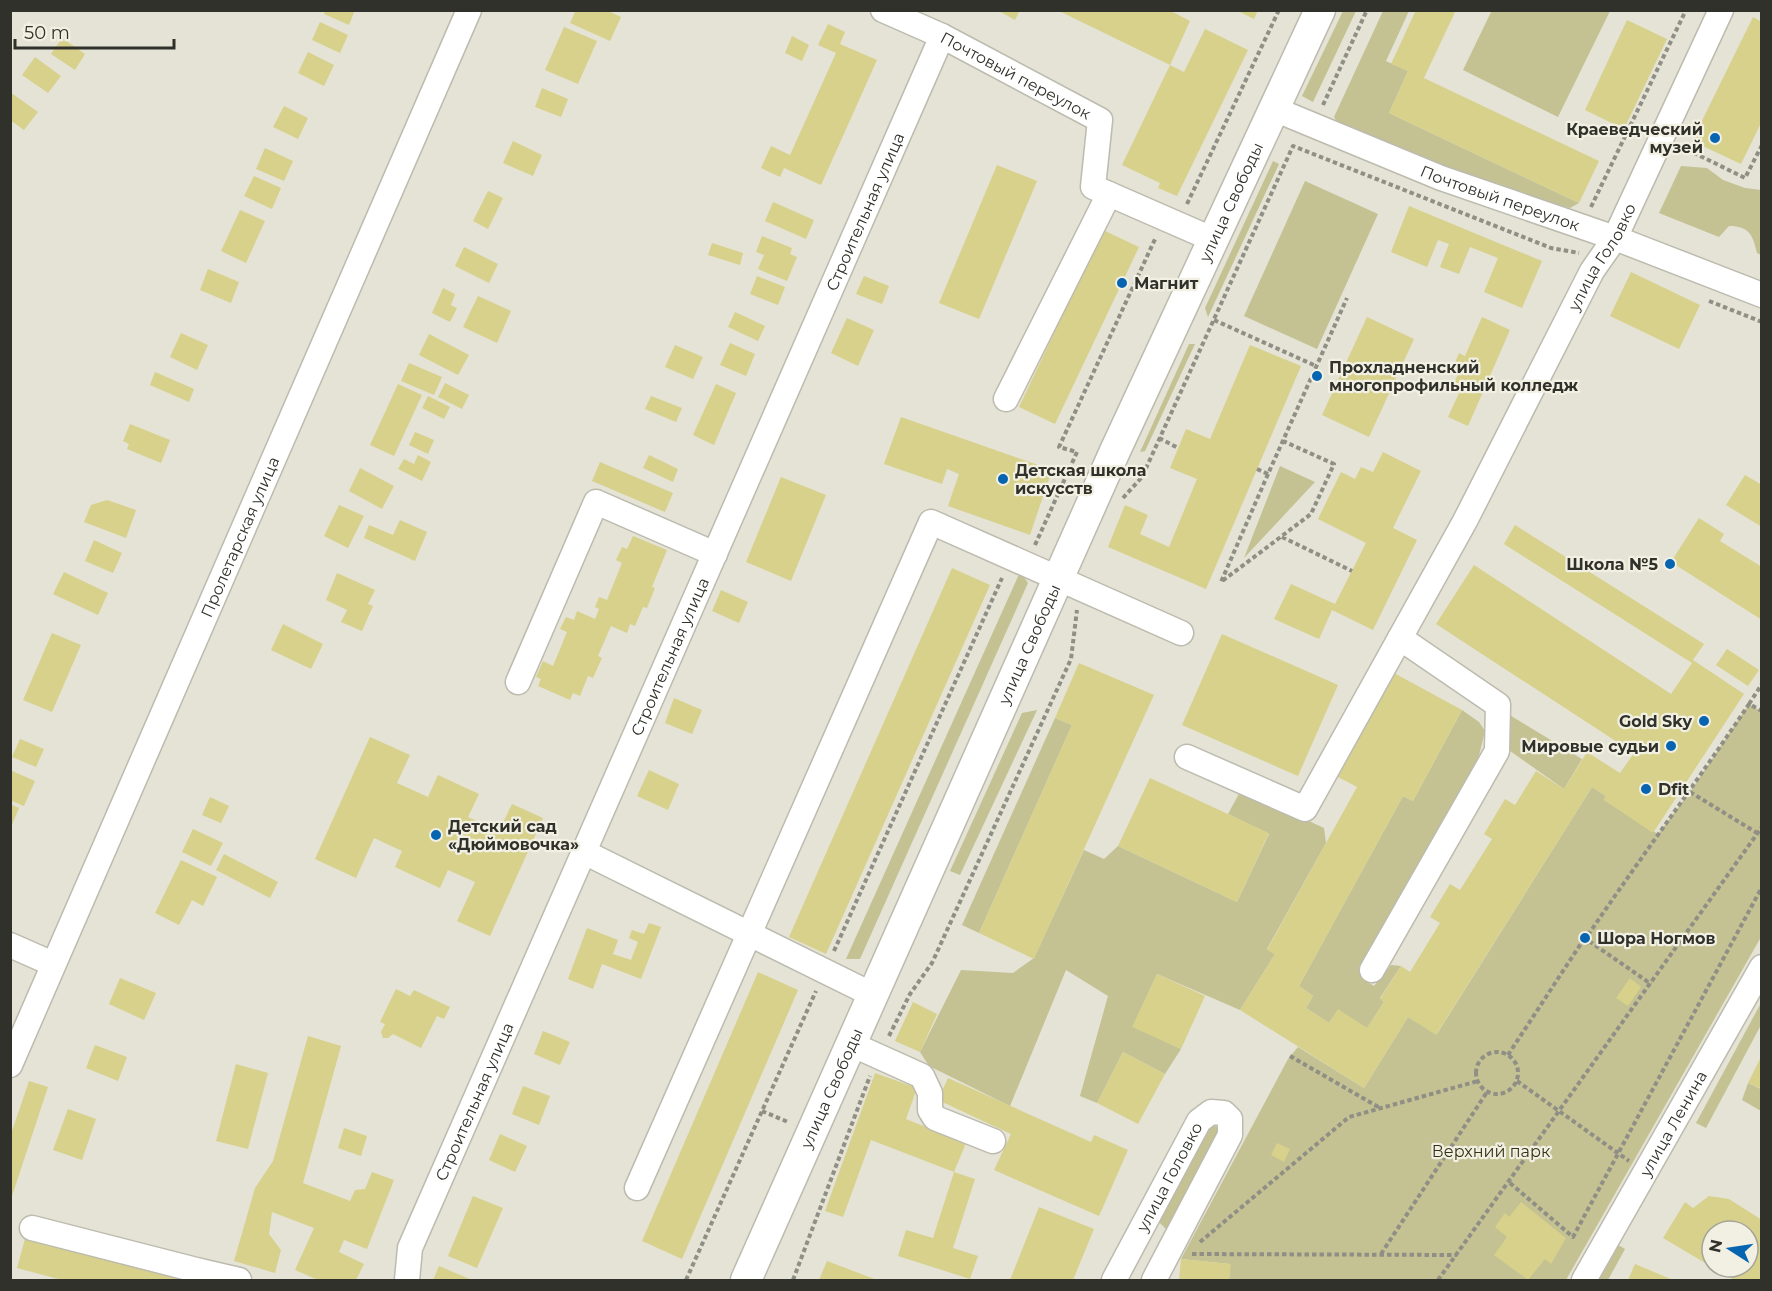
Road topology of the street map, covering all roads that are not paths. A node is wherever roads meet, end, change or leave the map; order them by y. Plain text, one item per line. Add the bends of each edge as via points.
1 (469, 10) edge
2 (883, 10) edge
3 (1320, 10) edge
4 (1722, 10) edge
5 (942, 36) junction
6 (1274, 109) junction
7 (1109, 195) junction
8 (1212, 239) junction
9 (1608, 248) junction
10 (1761, 295) edge
11 (1006, 399) dead end
12 (715, 554) junction
13 (1070, 583) junction
14 (1181, 633) dead end
15 (1400, 638) junction
16 (518, 682) dead end
17 (1188, 757) dead end
18 (584, 852) junction
19 (749, 934) junction
20 (10, 945) edge
21 (53, 964) junction
22 (1761, 967) edge
23 (1372, 970) dead end
24 (873, 995) junction
25 (851, 1044) junction
26 (10, 1065) edge
27 (993, 1141) dead end
28 (637, 1188) dead end
29 (32, 1228) dead end
30 (1139, 1235) junction
31 (1170, 1250) junction
32 (199, 1276) edge
33 (239, 1281) edge
34 (407, 1281) edge
35 (746, 1281) edge
36 (1114, 1281) edge
37 (1154, 1281) edge
38 (1584, 1281) edge

1 - 21 street, Пролетарская улица
2 - 5 street, Почтовый переулок
3 - 6 main road, улица Свободы
4 - 9 street, улица Головко
5 - 7 street, Почтовый переулок via 1100,120 1093,188
5 - 12 street, Строительная улица
6 - 8 main road, улица Свободы
6 - 9 street, Почтовый переулок via 1441,178 1581,226
7 - 8 street
7 - 11 street
8 - 13 main road, улица Свободы
9 - 10 street, Почтовый переулок
9 - 15 street, улица Головко via 1592,271
12 - 16 street via 596,502
12 - 18 street, Строительная улица
13 - 14 street
13 - 19 street via 931,522
13 - 24 main road, улица Свободы
15 - 17 street, улица Головко via 1305,809
15 - 23 street via 1498,705 1497,751
18 - 19 street
18 - 34 street, Строительная улица via 410,1248
19 - 24 street
19 - 28 street
20 - 21 street
21 - 26 street, Пролетарская улица
22 - 38 street, улица Ленина
24 - 25 main road, улица Свободы
25 - 27 street via 922,1076 930,1093 934,1118
25 - 35 main road, улица Свободы
29 - 32 street
30 - 31 street
30 - 31 street, улица Головко via 1199,1120 1211,1112 1224,1113 1231,1123 1230,1135
30 - 36 street, улица Головко
31 - 37 street
32 - 33 street

